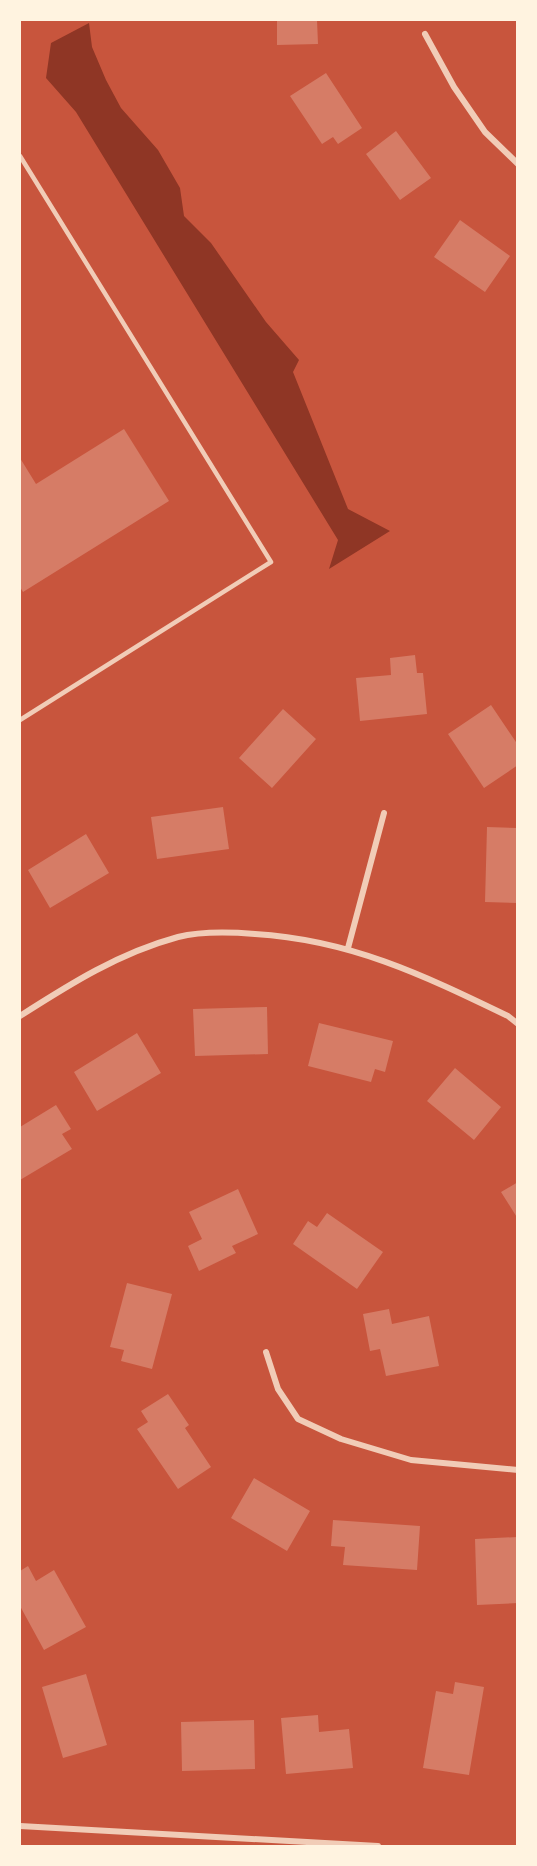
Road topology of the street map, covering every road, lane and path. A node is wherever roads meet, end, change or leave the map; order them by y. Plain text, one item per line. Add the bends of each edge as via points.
1 (425, 34) dead end
2 (20, 156) edge
3 (518, 164) edge
4 (20, 720) edge
5 (384, 813) dead end
6 (348, 948) junction
7 (20, 1016) edge
8 (518, 1024) edge
9 (266, 1352) dead end
10 (518, 1470) edge
11 (20, 1826) edge
12 (378, 1846) edge

1 - 3 street via 485,132
2 - 4 lane via 271,562
5 - 6 street
6 - 7 street via 305,938 225,932 179,937 99,967
6 - 8 street via 427,977
9 - 10 street via 278,1389 298,1419 341,1440 411,1460
11 - 12 street

